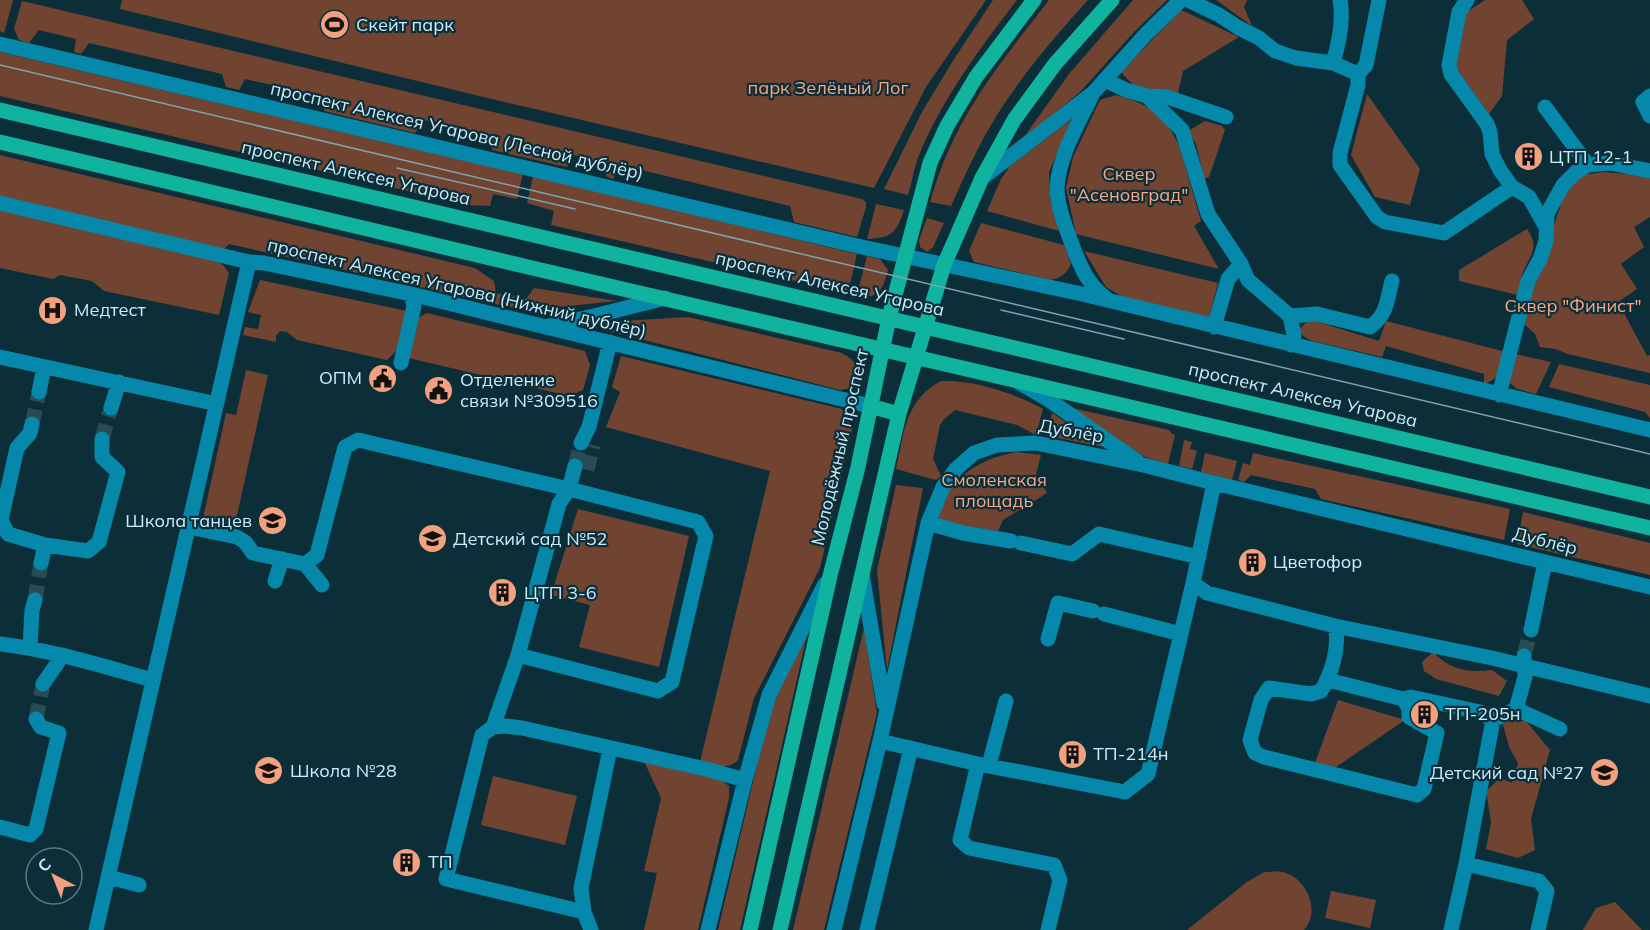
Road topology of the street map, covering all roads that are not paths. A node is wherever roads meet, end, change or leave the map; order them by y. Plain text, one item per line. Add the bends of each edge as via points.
1 (1034, 0) edge
2 (1112, 0) edge
3 (1180, 0) edge
4 (1188, 0) edge
5 (1340, 0) edge
6 (1379, 0) edge
7 (1467, 0) edge
8 (0, 44) edge
9 (1333, 63) junction
10 (1358, 74) junction
11 (1105, 80) junction
12 (1093, 93) junction
13 (1148, 96) junction
14 (1650, 96) edge
15 (1545, 107) dead end
16 (0, 110) edge
17 (1650, 116) edge
18 (1226, 117) dead end
19 (0, 142) edge
20 (1588, 165) junction
21 (1648, 166) edge
22 (982, 178) junction
23 (1512, 187) junction
24 (0, 203) edge
25 (1546, 227) junction
26 (905, 255) junction
27 (249, 262) junction
28 (1241, 264) junction
29 (944, 266) junction
30 (1392, 281) dead end
31 (411, 294) junction
32 (665, 298) junction
33 (1110, 301) junction
34 (1290, 316) junction
35 (889, 318) junction
36 (545, 326) junction
37 (925, 326) junction
38 (1214, 327) junction
39 (610, 342) junction
40 (1292, 345) junction
41 (883, 349) junction
42 (0, 357) edge
43 (916, 357) junction
44 (401, 363) dead end
45 (44, 368) junction
46 (1012, 378) junction
47 (118, 382) junction
48 (39, 392) tunnel mouth
49 (1498, 395) junction
50 (217, 404) junction
51 (870, 406) junction
52 (111, 408) tunnel mouth
53 (898, 414) junction
54 (32, 424) tunnel mouth
55 (1650, 430) edge
56 (102, 439) tunnel mouth
57 (587, 444) tunnel mouth
58 (1143, 465) junction
59 (581, 468) tunnel mouth
60 (1214, 483) junction
61 (570, 489) junction
62 (1650, 496) edge
63 (928, 523) junction
64 (189, 527) junction
65 (1650, 528) edge
66 (45, 545) junction
67 (1199, 557) junction
68 (282, 559) junction
69 (1545, 562) junction
70 (41, 563) tunnel mouth
71 (305, 564) junction
72 (862, 573) junction
73 (830, 576) junction
74 (275, 581) dead end
75 (1193, 584) junction
76 (322, 585) dead end
77 (1650, 586) edge
78 (35, 600) tunnel mouth
79 (1335, 626) junction
80 (1531, 630) tunnel mouth
81 (1181, 634) junction
82 (1048, 639) dead end
83 (0, 644) edge
84 (30, 647) junction
85 (63, 655) junction
86 (518, 655) junction
87 (1524, 660) junction
88 (153, 680) junction
89 (1328, 680) junction
90 (43, 684) tunnel mouth
91 (1650, 696) edge
92 (1403, 699) junction
93 (1006, 701) dead end
94 (1516, 709) junction
95 (885, 713) junction
96 (36, 719) dead end
97 (1493, 720) junction
98 (493, 728) junction
99 (1560, 729) dead end
100 (880, 741) junction
101 (911, 748) junction
102 (610, 749) junction
103 (984, 765) junction
104 (745, 780) junction
105 (0, 827) edge
106 (1466, 864) junction
107 (109, 877) junction
108 (139, 885) dead end
109 (584, 912) junction
110 (96, 930) edge
111 (591, 930) edge
112 (708, 930) edge
113 (750, 930) edge
114 (780, 930) edge
115 (834, 930) edge
116 (867, 930) edge
117 (1048, 930) edge
118 (1451, 930) edge
119 (1538, 930) edge

1 - 26 main road, Молодёжный проспект via 976,77 947,126 930,163
2 - 22 main road via 1055,64 1014,120
3 - 11 street
4 - 9 street via 1259,38 1275,51
5 - 9 street via 1339,42
6 - 10 street via 1366,65
7 - 23 street via 1459,12 1449,64 1451,74 1487,124 1492,154
8 - 26 street, проспект Алексея Угарова (Лесной дублёр)
9 - 10 street
10 - 23 street via 1340,165 1377,217 1385,222 1444,233
11 - 12 street
11 - 13 street
12 - 22 street
12 - 33 street via 1066,153 1057,189 1064,224 1087,279
13 - 18 street via 1167,97
13 - 28 street via 1182,130 1208,214
14 - 17 street via 1643,102
15 - 20 street
16 - 35 main road, проспект Алексея Угарова
19 - 32 main road
20 - 21 street
20 - 25 street via 1563,185 1547,214
22 - 29 main road
23 - 25 street via 1529,197
24 - 27 street, проспект Алексея Угарова (Нижний дублёр)
25 - 49 street via 1546,241 1528,281
26 - 29 street, проспект Алексея Угарова (Лесной дублёр)
26 - 35 main road, Молодёжный проспект
27 - 31 street, проспект Алексея Угарова (Нижний дублёр)
27 - 50 street
28 - 34 street via 1248,280
28 - 38 street via 1227,279
29 - 33 street, проспект Алексея Угарова (Лесной дублёр)
29 - 37 main road
30 - 34 street via 1384,312 1370,327 1317,314
31 - 36 street, проспект Алексея Угарова (Нижний дублёр)
31 - 44 street via 414,306
32 - 36 street
32 - 41 main road
33 - 38 street, проспект Алексея Угарова (Лесной дублёр)
34 - 40 street
35 - 37 main road, проспект Алексея Угарова
35 - 41 main road, Молодёжный проспект
36 - 39 street, проспект Алексея Угарова (Нижний дублёр)
37 - 43 main road
37 - 62 main road, проспект Алексея Угарова
38 - 40 street, проспект Алексея Угарова (Лесной дублёр)
39 - 51 street, проспект Алексея Угарова (Нижний дублёр)
39 - 57 street
40 - 49 street, проспект Алексея Угарова (Лесной дублёр)
41 - 43 main road
41 - 51 main road, Молодёжный проспект
42 - 45 street
43 - 46 main road
43 - 53 main road
45 - 47 street
45 - 48 street
46 - 58 street
46 - 65 main road
47 - 50 street
47 - 52 street
49 - 55 street, проспект Алексея Угарова (Лесной дублёр)
50 - 64 street
51 - 53 main road
51 - 73 main road, Молодёжный проспект
53 - 72 main road
54 - 66 street via 30,433 17,448 1,520 8,534
56 - 66 street via 102,457 118,472 99,542 88,552
58 - 60 street, Дублёр
58 - 63 street, Дублёр via 1036,443 997,445 974,453 957,469 943,487
59 - 61 street
60 - 67 street
60 - 69 street, Дублёр
61 - 71 street via 358,440 345,447 317,555
61 - 86 street via 559,504
61 - 86 street via 698,522 706,536 672,682 658,691
63 - 67 street via 1072,554 1100,534
63 - 95 street, Дублёр
64 - 68 street via 237,537 253,553
64 - 88 street
66 - 70 street
67 - 75 street
68 - 71 street
68 - 74 street
69 - 77 street, Дублёр
69 - 80 street
71 - 76 street
72 - 95 street
72 - 114 main road
73 - 104 street via 769,695
73 - 113 main road, Молодёжный проспект
75 - 79 street via 1207,593
75 - 81 street
78 - 84 street
79 - 87 street
79 - 89 street via 1338,638
81 - 82 street via 1058,603
81 - 103 street via 1148,774 1125,792
83 - 84 street
84 - 85 street
85 - 88 street
85 - 90 street
86 - 98 street
87 - 91 street
87 - 94 street via 1525,677
88 - 107 street
89 - 92 street
89 - 92 street via 1321,691 1311,694 1269,688 1261,700 1250,740 1255,753 1416,795 1424,789 1437,733 1409,717
92 - 97 street via 1411,697 1480,712
93 - 103 street
94 - 97 street
94 - 99 street
95 - 100 street, Дублёр
96 - 105 street via 41,727 59,733 36,829 30,834
97 - 106 street
98 - 102 street via 522,728
98 - 109 street via 482,735 446,879
100 - 101 street
100 - 115 street, Дублёр
101 - 103 street
101 - 116 street
102 - 104 street
102 - 109 street via 580,888
103 - 117 street via 960,840 969,848 1054,865 1060,880
104 - 112 street
106 - 118 street
106 - 119 street via 1539,881 1548,891
107 - 108 street
107 - 110 street
109 - 111 street

